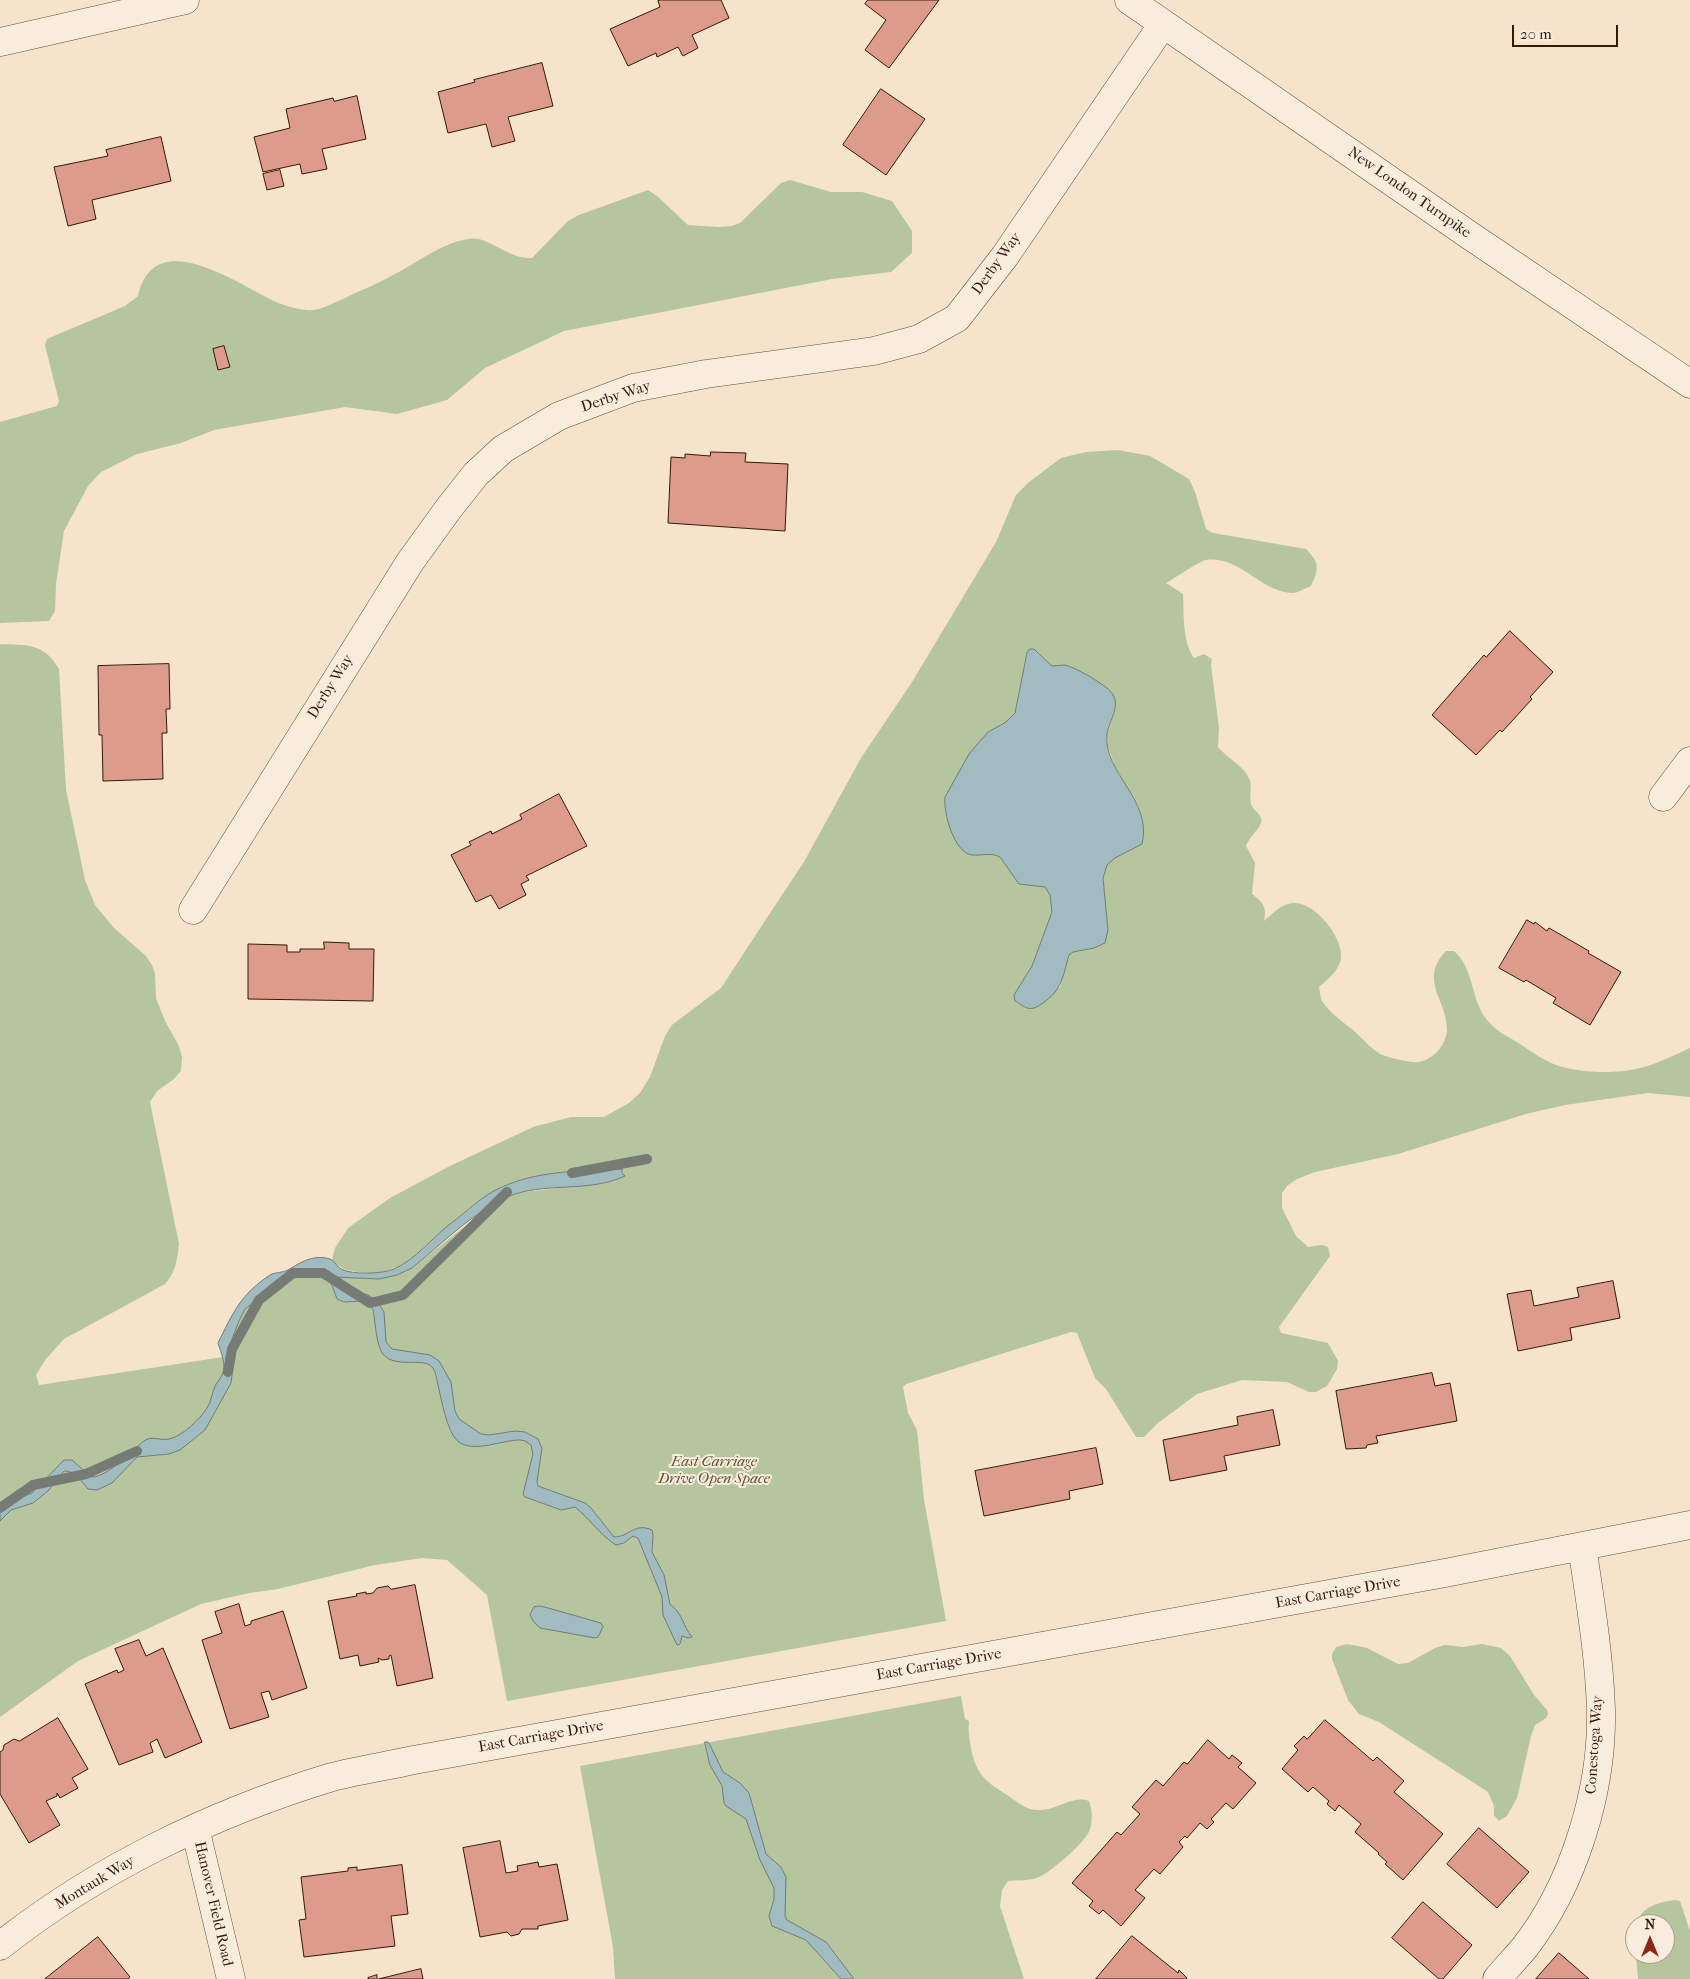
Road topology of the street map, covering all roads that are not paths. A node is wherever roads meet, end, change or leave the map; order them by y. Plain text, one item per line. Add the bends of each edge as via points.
1 (185, 0) edge
2 (1129, 0) edge
3 (1163, 24) junction
4 (0, 42) edge
5 (1690, 384) edge
6 (1690, 760) edge
7 (1663, 797) dead end
8 (193, 910) dead end
9 (1690, 1525) edge
10 (1582, 1546) junction
11 (195, 1828) junction
12 (0, 1946) edge
13 (231, 1979) edge
14 (1497, 1979) edge

1 - 4 street
2 - 3 street, New London Turnpike
3 - 5 street, New London Turnpike
3 - 8 street, Derby Way via 1005,256 957,318 919,339 874,351 633,388 559,416 504,449 476,474 410,562
6 - 7 street
9 - 10 street, East Carriage Drive
10 - 11 street, East Carriage Drive via 1445,1574 414,1760 334,1777
10 - 14 street, Conestoga Way via 1599,1666 1601,1711 1590,1808 1557,1897 1526,1946
11 - 12 street, Montauk Way via 107,1874
11 - 13 street, Hanover Field Road

